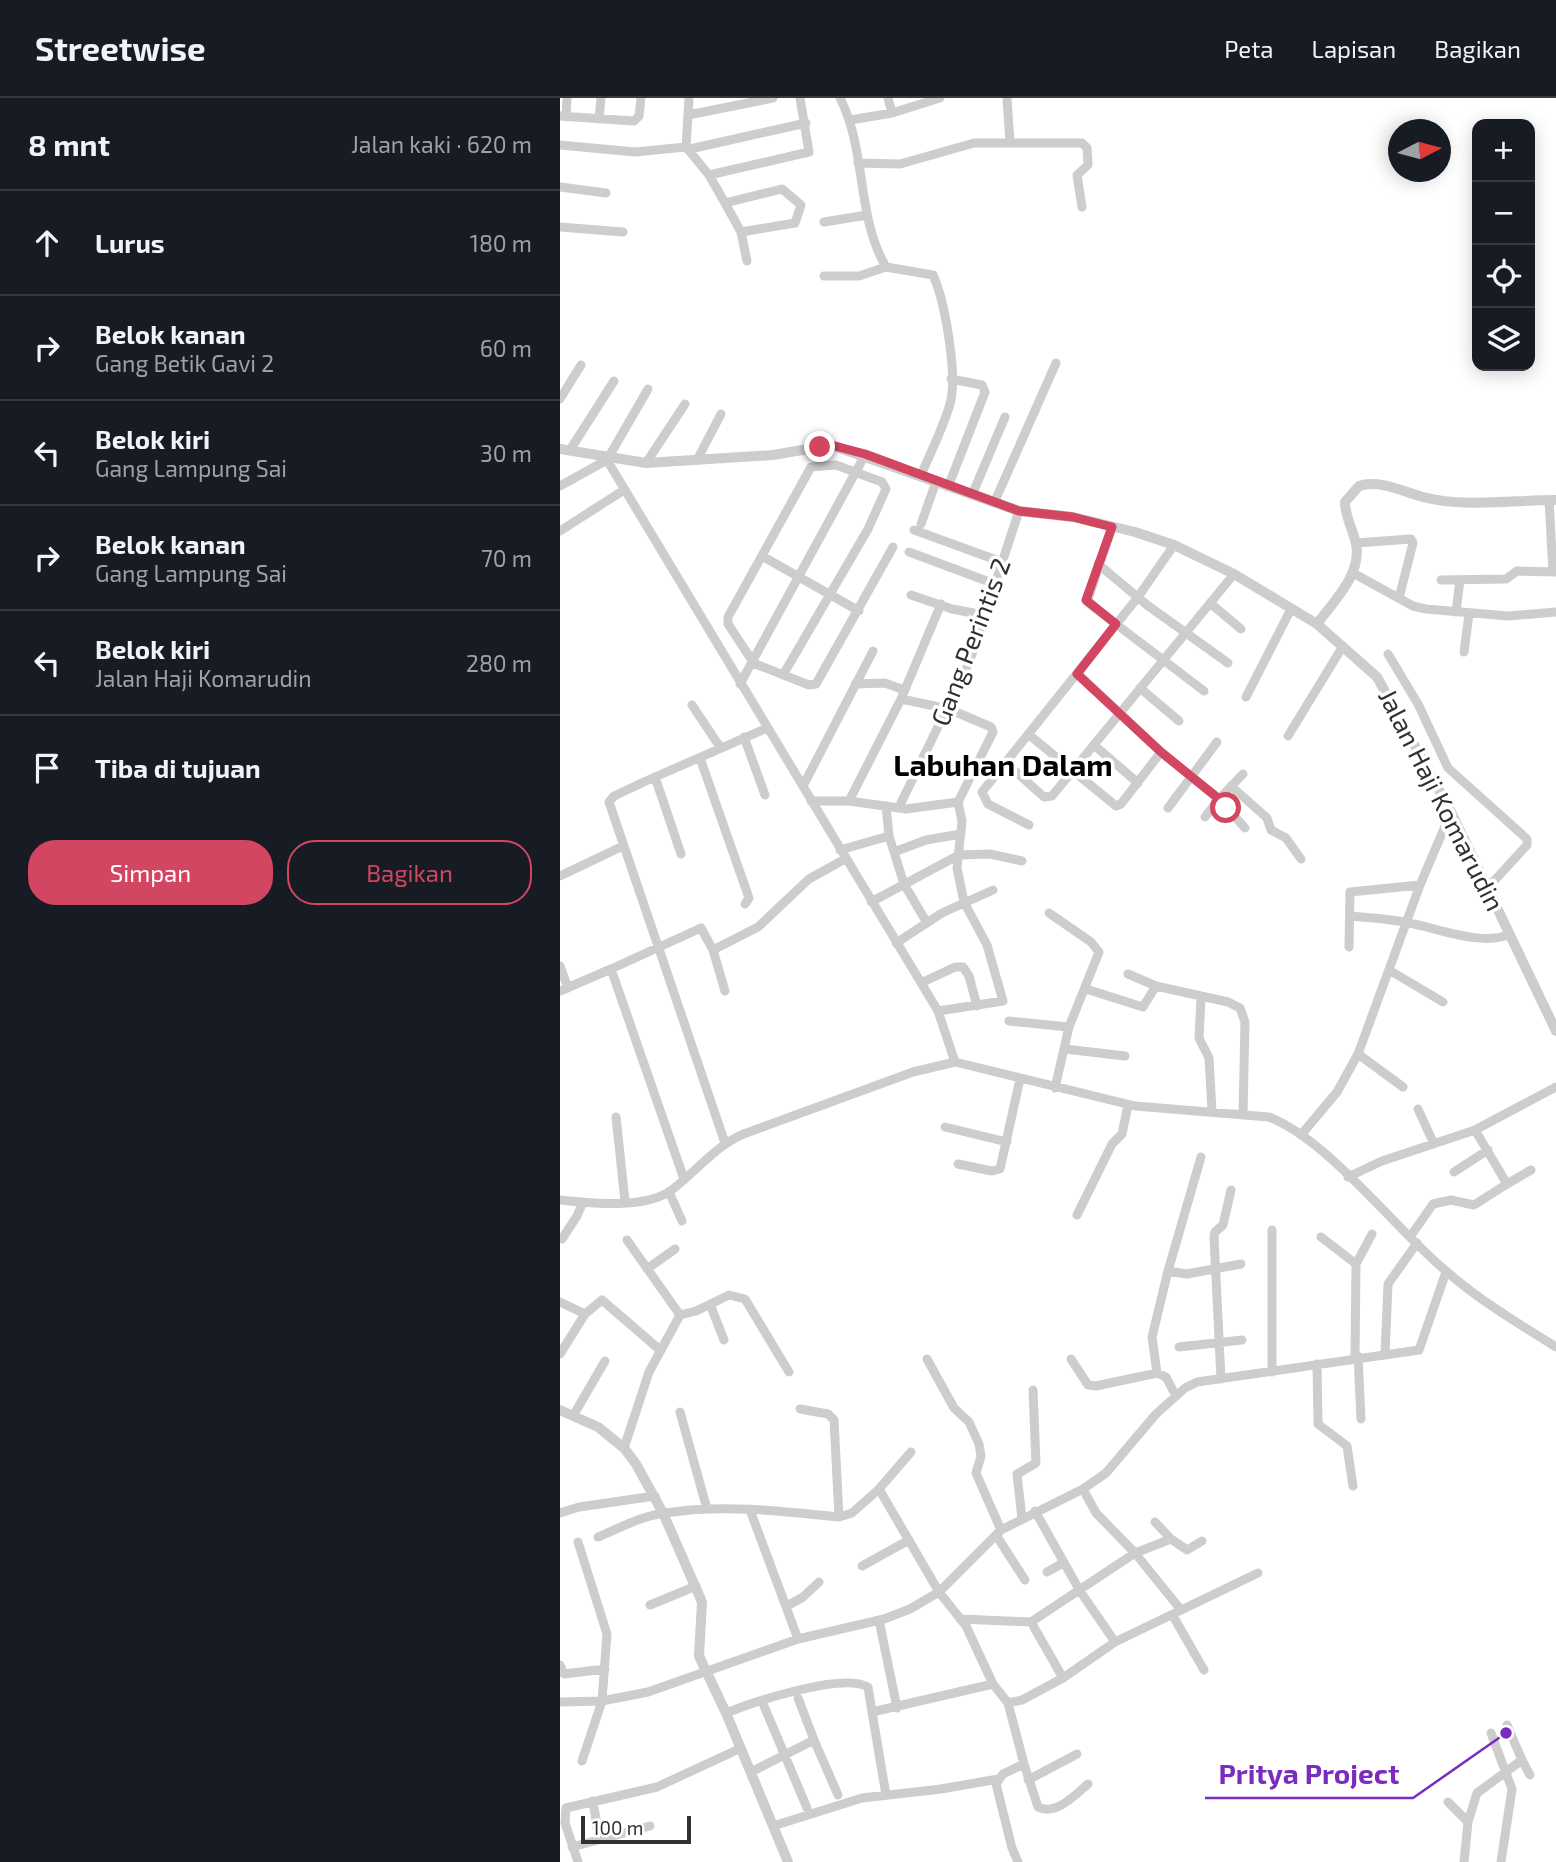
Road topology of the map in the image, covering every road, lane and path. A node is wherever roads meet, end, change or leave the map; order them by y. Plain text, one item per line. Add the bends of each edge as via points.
1 (566, 98) edge
2 (601, 98) edge
3 (641, 98) edge
4 (689, 98) edge
5 (773, 98) edge
6 (800, 98) edge
7 (840, 98) edge
8 (888, 98) edge
9 (940, 98) edge
10 (1007, 98) edge
11 (928, 100) edge
12 (892, 113) junction
13 (688, 115) junction
14 (563, 116) edge
15 (599, 119) junction
16 (850, 120) junction
17 (806, 123) junction
18 (1010, 143) junction
19 (560, 145) edge
20 (688, 148) junction
21 (858, 163) junction
22 (709, 175) junction
23 (560, 187) edge
24 (606, 193) dead end
25 (725, 203) junction
26 (1082, 207) dead end
27 (867, 215) junction
28 (824, 222) dead end
29 (560, 227) edge
30 (623, 232) dead end
31 (741, 232) junction
32 (747, 261) dead end
33 (886, 267) junction
34 (824, 276) dead end
35 (1056, 363) dead end
36 (581, 365) dead end
37 (951, 379) junction
38 (614, 381) dead end
39 (648, 389) dead end
40 (560, 399) edge
41 (685, 404) dead end
42 (721, 414) dead end
43 (1005, 417) dead end
44 (565, 449) edge
45 (865, 454) junction
46 (609, 459) junction
47 (697, 460) junction
48 (646, 463) junction
49 (857, 473) junction
50 (921, 475) junction
51 (936, 482) junction
52 (560, 486) edge
53 (948, 486) junction
54 (624, 490) junction
55 (972, 495) junction
56 (1553, 500) edge
57 (994, 503) junction
58 (1019, 511) junction
59 (1112, 527) junction
60 (560, 531) edge
61 (1356, 543) junction
62 (1174, 545) junction
63 (892, 547) dead end
64 (909, 552) dead end
65 (762, 556) junction
66 (1002, 562) junction
67 (1098, 564) junction
68 (1554, 572) edge
69 (1353, 573) junction
70 (1234, 574) junction
71 (800, 578) junction
72 (1441, 580) dead end
73 (1460, 580) junction
74 (995, 584) junction
75 (829, 595) junction
76 (911, 595) dead end
77 (1138, 597) junction
78 (1399, 598) junction
79 (1210, 603) junction
80 (941, 604) junction
81 (1291, 609) junction
82 (859, 611) junction
83 (1456, 612) junction
84 (1556, 612) edge
85 (1469, 614) junction
86 (984, 615) junction
87 (1116, 624) junction
88 (1317, 624) junction
89 (1241, 629) dead end
90 (1186, 632) junction
91 (1343, 646) junction
92 (873, 651) dead end
93 (1464, 652) dead end
94 (1388, 654) dead end
95 (1162, 660) junction
96 (753, 663) junction
97 (1228, 663) dead end
98 (1077, 674) junction
99 (783, 675) junction
100 (740, 684) junction
101 (855, 684) junction
102 (1140, 688) junction
103 (1204, 691) dead end
104 (903, 694) junction
105 (1246, 697) dead end
106 (692, 705) dead end
107 (949, 709) junction
108 (1119, 713) junction
109 (1179, 721) dead end
110 (767, 728) junction
111 (1028, 734) junction
112 (1288, 736) dead end
113 (744, 737) junction
114 (1217, 742) dead end
115 (1094, 745) junction
116 (720, 747) junction
117 (1161, 752) junction
118 (700, 758) junction
119 (1006, 763) junction
120 (1072, 770) junction
121 (1243, 774) dead end
122 (1190, 776) junction
123 (655, 777) junction
124 (1138, 783) junction
125 (803, 786) junction
126 (1231, 786) junction
127 (765, 794) dead end
128 (1219, 799) junction
129 (811, 801) junction
130 (849, 801) junction
131 (958, 802) junction
132 (886, 806) junction
133 (899, 807) junction
134 (1168, 808) dead end
135 (1451, 812) junction
136 (1205, 817) dead end
137 (1029, 825) dead end
138 (1245, 828) dead end
139 (961, 834) junction
140 (889, 836) junction
141 (623, 846) junction
142 (840, 850) junction
143 (894, 852) junction
144 (681, 854) dead end
145 (959, 855) junction
146 (845, 859) junction
147 (1301, 859) dead end
148 (1022, 861) dead end
149 (560, 876) edge
150 (1490, 882) junction
151 (904, 884) junction
152 (1420, 886) junction
153 (993, 890) dead end
154 (871, 902) junction
155 (964, 902) junction
156 (745, 904) dead end
157 (1049, 913) dead end
158 (1350, 916) junction
159 (1406, 922) junction
160 (927, 923) junction
161 (1510, 934) junction
162 (895, 943) junction
163 (658, 946) junction
164 (1349, 947) dead end
165 (713, 950) junction
166 (560, 966) edge
167 (611, 969) junction
168 (1389, 970) junction
169 (1128, 974) dead end
170 (920, 983) junction
171 (1156, 986) junction
172 (1086, 989) junction
173 (564, 990) edge
174 (726, 991) dead end
175 (1201, 998) junction
176 (1443, 1002) dead end
177 (978, 1006) junction
178 (939, 1011) junction
179 (1009, 1021) dead end
180 (1069, 1027) junction
181 (1555, 1028) edge
182 (1065, 1049) junction
183 (1358, 1054) junction
184 (1125, 1056) dead end
185 (956, 1062) junction
186 (1020, 1079) junction
187 (1403, 1087) dead end
188 (1055, 1088) junction
189 (1555, 1091) edge
190 (1128, 1105) junction
191 (1418, 1109) dead end
192 (1212, 1111) junction
193 (1243, 1115) junction
194 (616, 1117) dead end
195 (945, 1127) dead end
196 (1475, 1130) junction
197 (1301, 1135) junction
198 (1007, 1142) junction
199 (725, 1143) junction
200 (1434, 1144) junction
201 (1488, 1150) junction
202 (1201, 1157) dead end
203 (958, 1164) dead end
204 (1531, 1170) dead end
205 (1454, 1172) dead end
206 (1348, 1177) junction
207 (684, 1179) junction
208 (1507, 1184) junction
209 (1231, 1191) dead end
210 (669, 1192) junction
211 (560, 1200) edge
212 (625, 1201) junction
213 (583, 1202) junction
214 (1077, 1215) dead end
215 (682, 1221) dead end
216 (1272, 1230) dead end
217 (1373, 1234) dead end
218 (1321, 1237) dead end
219 (562, 1238) dead end
220 (627, 1240) dead end
221 (1413, 1240) junction
222 (675, 1249) dead end
223 (1241, 1264) dead end
224 (1356, 1264) junction
225 (1216, 1268) junction
226 (647, 1269) junction
227 (1168, 1271) junction
228 (1446, 1272) junction
229 (560, 1302) edge
230 (710, 1304) junction
231 (585, 1314) junction
232 (680, 1315) junction
233 (724, 1339) dead end
234 (1242, 1340) dead end
235 (1219, 1343) junction
236 (1555, 1345) edge
237 (1179, 1347) dead end
238 (660, 1350) junction
239 (560, 1354) edge
240 (1385, 1354) junction
241 (1357, 1357) junction
242 (927, 1359) dead end
243 (1071, 1359) dead end
244 (604, 1361) dead end
245 (1317, 1364) junction
246 (1272, 1372) junction
247 (789, 1373) dead end
248 (1157, 1373) junction
249 (1221, 1379) junction
250 (1033, 1390) dead end
251 (1176, 1395) junction
252 (800, 1409) dead end
253 (560, 1410) edge
254 (680, 1412) dead end
255 (573, 1416) junction
256 (1361, 1419) dead end
257 (624, 1448) junction
258 (911, 1452) dead end
259 (1353, 1486) dead end
260 (879, 1489) junction
261 (1083, 1489) junction
262 (655, 1496) junction
263 (707, 1509) junction
264 (750, 1510) junction
265 (1035, 1511) junction
266 (560, 1513) edge
267 (663, 1513) junction
268 (839, 1517) junction
269 (1022, 1519) junction
270 (1155, 1522) dead end
271 (998, 1533) junction
272 (598, 1537) dead end
273 (1171, 1539) junction
274 (909, 1540) junction
275 (1202, 1541) dead end
276 (578, 1542) dead end
277 (1135, 1553) junction
278 (1063, 1563) junction
279 (862, 1566) dead end
280 (1047, 1572) dead end
281 (1258, 1573) dead end
282 (1025, 1580) dead end
283 (820, 1582) dead end
284 (696, 1586) junction
285 (1080, 1591) junction
286 (939, 1592) junction
287 (650, 1605) dead end
288 (788, 1606) junction
289 (1177, 1613) junction
290 (960, 1619) junction
291 (879, 1620) junction
292 (1031, 1622) junction
293 (797, 1639) junction
294 (1115, 1642) junction
295 (560, 1665) edge
296 (605, 1669) junction
297 (704, 1670) junction
298 (1204, 1670) dead end
299 (1063, 1678) junction
300 (993, 1684) junction
301 (798, 1698) dead end
302 (602, 1701) junction
303 (560, 1702) edge
304 (1008, 1703) junction
305 (764, 1706) dead end
306 (897, 1708) junction
307 (872, 1712) junction
308 (726, 1713) junction
309 (1507, 1725) dead end
310 (1490, 1733) dead end
311 (814, 1740) junction
312 (739, 1749) junction
313 (784, 1754) junction
314 (1077, 1754) dead end
315 (1522, 1759) junction
316 (582, 1761) dead end
317 (1024, 1765) junction
318 (1505, 1771) junction
319 (751, 1772) junction
320 (1530, 1775) dead end
321 (998, 1779) junction
322 (1028, 1780) junction
323 (1088, 1784) dead end
324 (838, 1795) dead end
325 (886, 1795) junction
326 (593, 1801) junction
327 (1448, 1802) dead end
328 (807, 1808) dead end
329 (562, 1818) edge
330 (1468, 1822) junction
331 (650, 1826) dead end
332 (773, 1826) junction
333 (599, 1839) junction
334 (572, 1847) junction
335 (578, 1862) edge
336 (788, 1862) edge
337 (1018, 1862) edge
338 (1464, 1862) edge
339 (1501, 1862) edge

1 - 14 street
2 - 15 street
3 - 15 street via 634,121
4 - 13 street
5 - 13 street
6 - 17 street
7 - 16 street
8 - 12 street
9 - 11 street
10 - 18 street
11 - 12 street
12 - 16 street
13 - 20 street
14 - 15 street
16 - 21 street
17 - 20 street
17 - 22 street via 807,153
18 - 21 street via 974,143 900,164
18 - 26 street via 1085,144 1088,167 1077,175
19 - 20 street via 659,151
20 - 22 street
21 - 27 street
22 - 25 street
23 - 24 street
25 - 31 street
25 - 31 street via 782,189 802,205 795,223
27 - 28 street
27 - 33 street
29 - 30 street
31 - 32 street
33 - 34 street via 859,276
33 - 37 street via 933,275 946,329
35 - 57 street
36 - 40 street
37 - 50 street via 950,402
37 - 53 street via 982,385 985,392
38 - 44 street
39 - 46 street
41 - 48 street
42 - 47 street
43 - 55 street
44 - 46 street, Jalan Haji Komarudin
45 - 47 street, Jalan Haji Komarudin via 831,445
45 - 49 street
45 - 50 street, Jalan Haji Komarudin
46 - 48 street, Jalan Haji Komarudin
46 - 52 street
46 - 54 street
47 - 48 street, Jalan Haji Komarudin
49 - 65 street via 836,465 811,467
49 - 71 street
49 - 75 street via 882,482 886,489
50 - 51 street, Jalan Haji Komarudin
51 - 53 street, Jalan Haji Komarudin
51 - 66 street via 917,527
53 - 55 street, Jalan Haji Komarudin
54 - 60 street
54 - 100 street
55 - 57 street, Jalan Haji Komarudin
56 - 61 street via 1427,498 1364,484 1352,490 1345,502
56 - 68 street
57 - 58 street, Jalan Haji Komarudin
58 - 59 street, Jalan Haji Komarudin
58 - 66 street, Gang Perintis 2
59 - 62 street, Jalan Haji Komarudin
59 - 67 street
61 - 69 street
61 - 78 street via 1411,539
62 - 70 street, Jalan Haji Komarudin
62 - 77 street
63 - 82 street
64 - 74 street
65 - 71 street
65 - 96 street via 727,619
66 - 74 street, Gang Perintis 2
67 - 77 street
67 - 87 street via 1086,600
68 - 73 street via 1517,571 1506,579
69 - 78 street
69 - 88 street
70 - 79 street
70 - 81 street, Jalan Haji Komarudin
71 - 75 street
71 - 96 street
72 - 73 street
73 - 83 street
74 - 86 street, Gang Perintis 2
75 - 82 street
75 - 99 street
76 - 80 street
77 - 87 street
77 - 90 street
78 - 83 street via 1419,607
79 - 89 street
79 - 90 street
80 - 86 street
80 - 104 street
81 - 88 street, Jalan Haji Komarudin
81 - 105 street
82 - 99 street via 816,684
83 - 85 street
84 - 85 street via 1508,617
85 - 93 street
86 - 107 street, Gang Perintis 2
87 - 95 street
87 - 98 street
88 - 91 street, Jalan Haji Komarudin
90 - 95 street
90 - 97 street
91 - 112 street
91 - 135 street, Jalan Haji Komarudin via 1377,677
92 - 101 street
94 - 150 street via 1448,768 1527,839 1526,847
95 - 102 street
95 - 103 street
96 - 99 street
96 - 100 street
98 - 108 street
98 - 111 street
100 - 110 street
101 - 104 street via 885,683
101 - 125 street
102 - 108 street
102 - 109 street
104 - 107 street
104 - 130 street
106 - 116 street
107 - 131 street via 991,727 993,732
107 - 133 street, Gang Perintis 2
108 - 115 street
108 - 117 street
110 - 113 street
110 - 125 street
111 - 119 street
111 - 120 street
113 - 116 street
113 - 127 street
114 - 122 street
115 - 120 street
115 - 124 street
116 - 118 street
117 - 122 street
117 - 124 street
118 - 123 street
118 - 156 street via 748,898
119 - 120 street via 1046,798
119 - 137 street via 982,792 988,804
120 - 124 street via 1116,806
121 - 126 street
122 - 128 street
122 - 134 street
123 - 141 street via 609,802
123 - 144 street
125 - 129 street
126 - 128 street
126 - 147 street via 1268,819 1271,831 1288,840
128 - 136 street
128 - 138 street
129 - 130 street
129 - 142 street
130 - 132 street
131 - 133 street
131 - 139 street
132 - 133 street
132 - 140 street
135 - 150 street, Jalan Haji Komarudin
135 - 152 street
139 - 143 street
139 - 145 street
140 - 142 street
140 - 143 street
141 - 149 street
141 - 163 street
142 - 146 street
143 - 151 street
145 - 148 street via 990,854
145 - 151 street
145 - 155 street
146 - 154 street
146 - 165 street via 809,880 758,927
150 - 161 street, Jalan Haji Komarudin
151 - 154 street
151 - 160 street
152 - 158 street via 1355,889 1348,898
152 - 159 street
153 - 155 street
154 - 162 street
155 - 160 street
155 - 177 street via 987,946 1003,1001
157 - 172 street via 1098,949
158 - 159 street
158 - 164 street
159 - 161 street via 1488,938
159 - 168 street
160 - 162 street
161 - 181 street, Jalan Haji Komarudin
162 - 170 street
163 - 165 street via 701,928
163 - 167 street
163 - 199 street
165 - 174 street
166 - 173 street
167 - 173 street
167 - 207 street
168 - 176 street
168 - 183 street
169 - 171 street
170 - 177 street via 963,967
170 - 178 street
171 - 172 street via 1143,1007
171 - 175 street
172 - 180 street
175 - 192 street via 1199,1038 1209,1058
175 - 193 street via 1228,1002 1242,1012
177 - 178 street
178 - 185 street
179 - 180 street
180 - 182 street
182 - 184 street
182 - 188 street
183 - 187 street
183 - 197 street via 1337,1092
185 - 186 street
185 - 199 street via 913,1072
186 - 188 street
186 - 198 street
188 - 190 street
189 - 196 street
190 - 192 street
190 - 214 street via 1122,1134 1112,1144
191 - 200 street
192 - 193 street
193 - 197 street via 1269,1117
194 - 212 street
195 - 198 street
196 - 200 street
196 - 201 street
197 - 206 street
198 - 203 street via 998,1171
199 - 207 street
200 - 206 street
201 - 205 street
201 - 208 street
202 - 227 street
204 - 208 street
206 - 221 street
207 - 210 street
208 - 221 street via 1475,1206 1451,1199 1433,1204
209 - 225 street via 1223,1225 1215,1232
210 - 212 street
210 - 215 street
211 - 213 street
212 - 213 street
213 - 219 street
216 - 246 street
217 - 224 street
218 - 224 street
220 - 226 street
221 - 228 street
221 - 240 street via 1388,1284
222 - 226 street
223 - 225 street
224 - 241 street
225 - 227 street via 1187,1274
225 - 235 street
226 - 232 street
227 - 248 street via 1153,1337
228 - 236 street
228 - 240 street via 1422,1346 1413,1352
229 - 231 street
230 - 232 street
230 - 233 street
230 - 247 street via 729,1295 745,1299
231 - 238 street via 597,1301 606,1301
231 - 239 street
232 - 238 street
234 - 235 street
235 - 237 street
235 - 249 street
238 - 257 street via 641,1391
240 - 241 street
241 - 245 street
241 - 256 street
242 - 271 street via 979,1444 976,1473
243 - 248 street via 1086,1382 1096,1386
244 - 255 street
245 - 246 street
245 - 259 street via 1318,1424 1347,1446
246 - 249 street
248 - 251 street via 1166,1377
249 - 251 street via 1196,1382
250 - 269 street via 1036,1463 1017,1474
251 - 261 street via 1106,1473
252 - 268 street via 828,1414 834,1420
253 - 255 street
254 - 263 street
255 - 257 street via 598,1427
257 - 262 street
258 - 260 street
260 - 268 street via 852,1513
260 - 274 street
261 - 265 street
261 - 277 street via 1096,1513
262 - 266 street
262 - 267 street
263 - 264 street
263 - 267 street
264 - 268 street
264 - 288 street
265 - 269 street
265 - 278 street
267 - 272 street
267 - 284 street
269 - 271 street
270 - 273 street
271 - 282 street
271 - 286 street
273 - 275 street via 1187,1550
273 - 277 street
274 - 279 street
274 - 286 street
276 - 296 street via 607,1634
277 - 285 street
277 - 289 street
278 - 280 street
278 - 285 street
281 - 289 street
283 - 288 street
284 - 287 street
284 - 297 street via 702,1602 697,1646
285 - 292 street
285 - 294 street
286 - 290 street
286 - 291 street
288 - 293 street
289 - 294 street
289 - 298 street
290 - 292 street
290 - 300 street
291 - 293 street
291 - 306 street
292 - 299 street
293 - 297 street
294 - 299 street
295 - 296 street via 564,1674
296 - 302 street
297 - 302 street via 648,1692
297 - 308 street
299 - 304 street
300 - 304 street
300 - 306 street
301 - 311 street
302 - 303 street
302 - 316 street
304 - 317 street
305 - 313 street
306 - 307 street
307 - 308 street via 867,1686 860,1683 779,1693
307 - 325 street
308 - 312 street
309 - 315 street
310 - 318 street
311 - 313 street
311 - 324 street
312 - 319 street
312 - 326 street via 657,1787
313 - 319 street
313 - 328 street
314 - 322 street
315 - 318 street
315 - 320 street
317 - 321 street
317 - 322 street
318 - 330 street via 1477,1793
318 - 339 street via 1512,1789
319 - 332 street
321 - 325 street
321 - 337 street
322 - 323 street via 1038,1807 1044,1810 1055,1809
325 - 332 street
326 - 329 street via 569,1807
326 - 333 street
327 - 330 street
329 - 334 street
330 - 338 street
331 - 333 street
332 - 336 street
333 - 334 street
334 - 335 street

